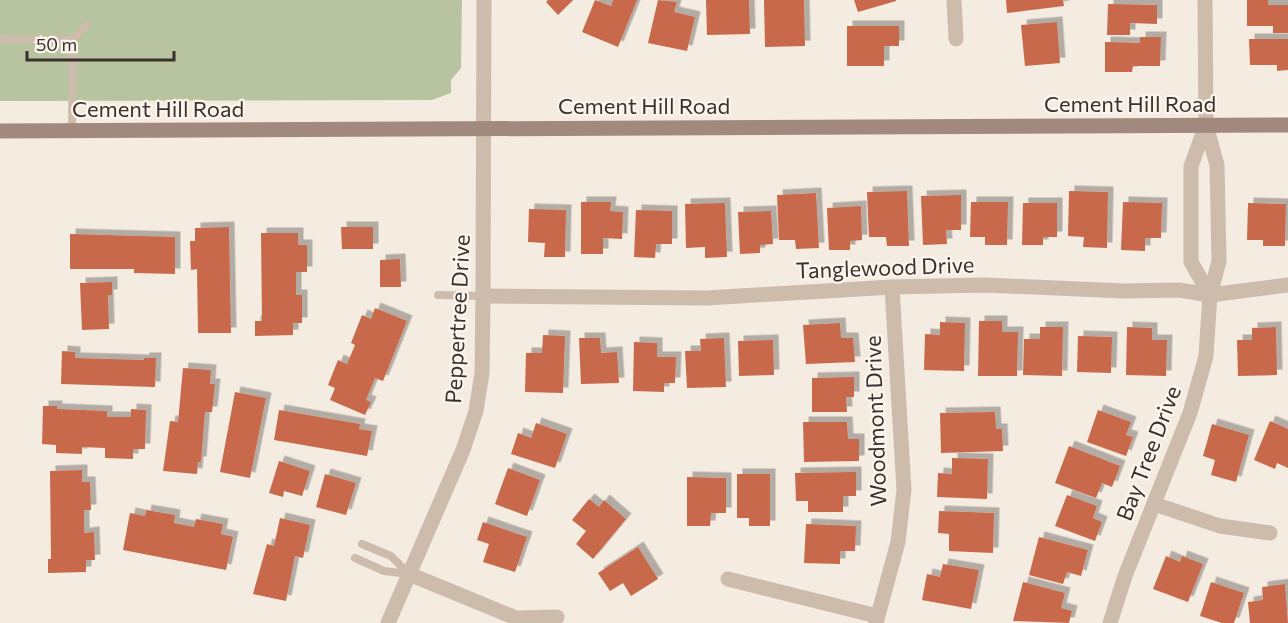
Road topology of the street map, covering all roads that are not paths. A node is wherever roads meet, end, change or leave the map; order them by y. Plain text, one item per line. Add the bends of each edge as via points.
1 (484, 0) edge
2 (954, 0) edge
3 (1205, 0) edge
4 (86, 25) dead end
5 (0, 39) edge
6 (956, 39) dead end
7 (73, 40) junction
8 (1206, 125) junction
9 (1288, 125) edge
10 (484, 128) junction
11 (72, 130) junction
12 (0, 131) edge
13 (1288, 285) edge
14 (892, 287) junction
15 (1210, 295) junction
16 (438, 296) dead end
17 (483, 296) junction
18 (1154, 504) junction
19 (1270, 533) dead end
20 (362, 544) dead end
21 (355, 558) dead end
22 (409, 574) junction
23 (728, 579) dead end
24 (557, 617) dead end
25 (877, 619) edge
26 (388, 623) edge
27 (1110, 623) edge

1 - 10 street, Peppertree Drive
2 - 6 street
3 - 8 street, Bay Tree Drive
4 - 7 lane
5 - 7 lane
7 - 11 lane
8 - 9 street, Cement Hill Road
8 - 10 street, Cement Hill Road
8 - 15 street, Bay Tree Drive via 1218,171 1218,261
8 - 15 street, Bay Tree Drive via 1191,166 1191,262
10 - 11 street, Cement Hill Road
10 - 17 street, Peppertree Drive
11 - 12 street, Cement Hill Road
13 - 15 street, Tanglewood Drive
14 - 15 street, Tanglewood Drive via 985,285 1179,290
14 - 17 street, Tanglewood Drive via 706,298
14 - 25 street, Woodmont Drive via 904,490 898,542
15 - 18 street, Bay Tree Drive via 1206,356
16 - 17 lane
17 - 22 street, Peppertree Drive via 482,373 476,411
18 - 19 street via 1220,526
18 - 27 street, Bay Tree Drive
20 - 22 lane via 391,556
21 - 22 lane via 384,571
22 - 24 street via 516,618
22 - 26 street, Peppertree Drive
23 - 25 street

